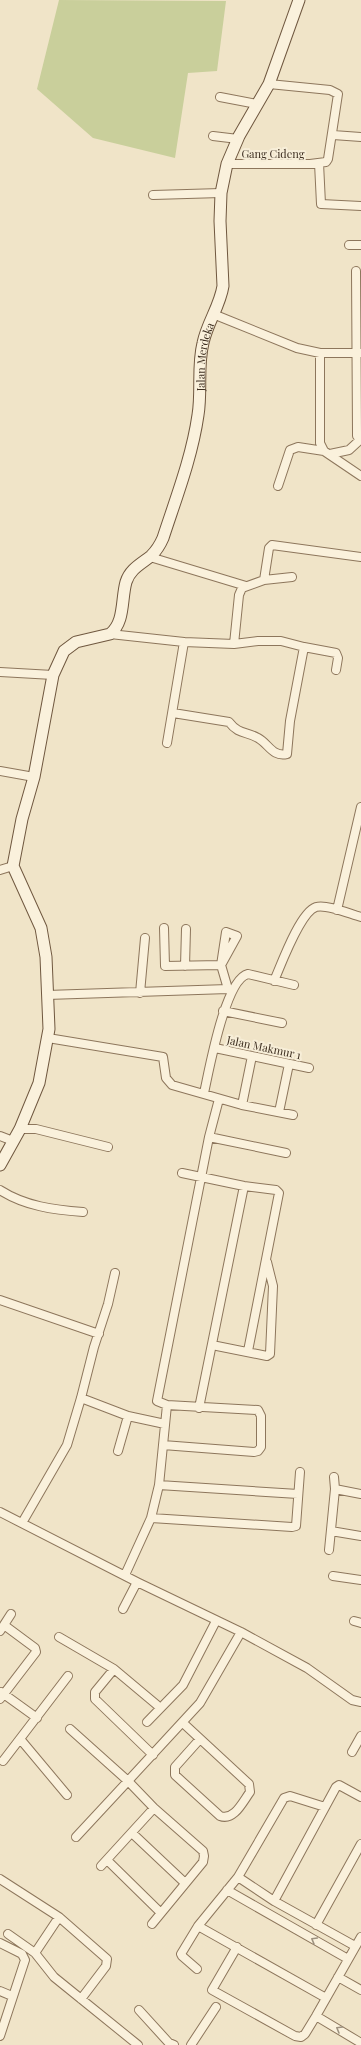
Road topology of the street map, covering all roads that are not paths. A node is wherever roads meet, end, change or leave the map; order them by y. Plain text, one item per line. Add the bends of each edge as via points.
1 (299, 0) edge
2 (269, 84) junction
3 (220, 97) dead end
4 (257, 104) junction
5 (333, 135) junction
6 (213, 136) dead end
7 (361, 137) edge
8 (238, 139) junction
9 (227, 164) junction
10 (319, 164) junction
11 (221, 193) junction
12 (153, 195) dead end
13 (361, 206) edge
14 (349, 244) dead end
15 (361, 245) edge
16 (356, 271) dead end
17 (213, 314) junction
18 (320, 353) junction
19 (359, 353) edge
20 (361, 439) edge
21 (327, 453) junction
22 (361, 476) edge
23 (278, 486) dead end
24 (150, 557) junction
25 (361, 557) edge
26 (292, 577) dead end
27 (264, 580) junction
28 (246, 586) junction
29 (110, 634) junction
30 (184, 642) junction
31 (234, 644) junction
32 (304, 647) junction
33 (336, 670) dead end
34 (0, 672) edge
35 (53, 675) junction
36 (173, 714) junction
37 (167, 743) dead end
38 (0, 771) edge
39 (34, 777) junction
40 (361, 807) edge
41 (13, 866) junction
42 (0, 870) edge
43 (337, 910) junction
44 (361, 917) edge
45 (164, 928) dead end
46 (186, 929) dead end
47 (145, 938) dead end
48 (185, 966) junction
49 (274, 981) junction
50 (294, 985) dead end
51 (230, 990) junction
52 (140, 993) junction
53 (47, 995) junction
54 (224, 1011) junction
55 (282, 1024) dead end
56 (48, 1038) junction
57 (215, 1048) junction
58 (252, 1056) junction
59 (289, 1064) junction
60 (309, 1068) dead end
61 (204, 1093) junction
62 (219, 1099) junction
63 (242, 1105) junction
64 (279, 1112) junction
65 (293, 1115) dead end
66 (20, 1129) junction
67 (0, 1136) edge
68 (209, 1137) junction
69 (13, 1141) junction
70 (108, 1147) dead end
71 (286, 1153) dead end
72 (0, 1165) edge
73 (182, 1173) dead end
74 (201, 1177) junction
75 (244, 1186) junction
76 (0, 1190) edge
77 (83, 1212) dead end
78 (266, 1260) junction
79 (114, 1273) dead end
80 (0, 1300) edge
81 (99, 1334) junction
82 (212, 1346) junction
83 (248, 1351) junction
84 (81, 1398) junction
85 (167, 1405) junction
86 (199, 1408) junction
87 (128, 1416) junction
88 (165, 1424) junction
89 (162, 1445) junction
90 (118, 1451) dead end
91 (300, 1472) dead end
92 (334, 1477) dead end
93 (159, 1485) junction
94 (334, 1489) junction
95 (298, 1494) junction
96 (361, 1494) edge
97 (0, 1512) edge
98 (152, 1518) junction
99 (22, 1522) junction
100 (331, 1531) junction
101 (361, 1536) edge
102 (329, 1550) dead end
103 (125, 1575) junction
104 (333, 1576) dead end
105 (361, 1580) edge
106 (137, 1582) junction
107 (123, 1609) dead end
108 (11, 1614) dead end
109 (216, 1621) junction
110 (2, 1628) edge
111 (241, 1632) junction
112 (59, 1637) dead end
113 (114, 1669) junction
114 (68, 1676) dead end
115 (1, 1695) edge
116 (361, 1702) edge
117 (157, 1705) dead end
118 (37, 1718) junction
119 (147, 1722) dead end
120 (183, 1723) junction
121 (70, 1729) dead end
122 (361, 1736) edge
123 (200, 1739) junction
124 (21, 1740) junction
125 (352, 1752) dead end
126 (153, 1755) junction
127 (3, 1761) dead end
128 (128, 1781) junction
129 (67, 1795) dead end
130 (361, 1797) edge
131 (325, 1807) junction
132 (154, 1808) junction
133 (132, 1833) junction
134 (76, 1837) dead end
135 (361, 1844) edge
136 (238, 1877) junction
137 (0, 1879) edge
138 (185, 1883) junction
139 (227, 1890) junction
140 (274, 1901) junction
141 (161, 1912) junction
142 (59, 1917) junction
143 (152, 1924) dead end
144 (316, 1925) junction
145 (198, 1926) junction
146 (8, 1934) dead end
147 (361, 1936) edge
148 (0, 1943) edge
149 (355, 1946) junction
150 (237, 1947) junction
151 (36, 1953) junction
152 (348, 1959) junction
153 (197, 1969) dead end
154 (338, 1977) junction
155 (361, 1990) edge
156 (0, 1991) edge
157 (12, 1996) junction
158 (326, 1998) junction
159 (81, 1999) junction
160 (216, 2007) dead end
161 (139, 2010) dead end
162 (316, 2016) junction
163 (0, 2036) edge
164 (361, 2043) edge
165 (138, 2045) edge
166 (174, 2045) edge
167 (191, 2045) edge

1 - 2 street, Jalan Merdeka
2 - 4 street, Jalan Merdeka
2 - 5 street, Gang Cideng via 336,92 339,98
3 - 4 street
4 - 8 street, Jalan Merdeka
5 - 7 street
5 - 10 street, Gang Cideng via 328,159
6 - 8 street
8 - 9 street, Jalan Merdeka
9 - 10 street, Gang Cideng
9 - 11 street, Jalan Merdeka
10 - 13 street, Gang Cideng via 321,204
11 - 12 street
11 - 17 street, Jalan Merdeka via 223,286 222,295
14 - 15 street
16 - 19 street
17 - 18 street via 297,348
17 - 24 street, Jalan Merdeka via 203,342 199,364 198,414 193,441 163,538
18 - 19 street
18 - 21 street via 319,436
19 - 20 street via 357,436
20 - 21 street via 349,450
21 - 22 street
21 - 23 street via 298,447 290,450
24 - 28 street
24 - 29 street, Jalan Merdeka via 130,574 126,582 119,622
25 - 27 street via 272,545 269,548
26 - 27 street
27 - 28 street
28 - 31 street via 239,595
29 - 30 street
29 - 35 street via 76,642 64,651
30 - 31 street
30 - 36 street
31 - 32 street via 281,641
32 - 33 street via 336,653
32 - 36 street via 290,721 287,754 274,753 258,738 234,729 229,722
34 - 35 street
35 - 39 street
36 - 37 street
38 - 39 street
39 - 41 street via 22,819
40 - 43 street
41 - 42 street
41 - 53 street via 41,928 46,957
43 - 44 street
43 - 49 street via 317,907 298,926
45 - 48 street via 165,966
46 - 48 street
47 - 52 street
48 - 51 street via 222,965
49 - 50 street
49 - 51 street via 248,974
51 - 52 street
51 - 54 street
52 - 53 street
53 - 56 street
54 - 55 street
54 - 57 street
56 - 61 street via 163,1057 166,1078 172,1084
56 - 66 street via 39,1084
57 - 58 street, Jalan Makmur 1
57 - 61 street
58 - 59 street, Jalan Makmur 1
58 - 63 street
59 - 60 street, Jalan Makmur 1
59 - 64 street
61 - 62 street
62 - 63 street
62 - 68 street
63 - 64 street
64 - 65 street
66 - 69 street
66 - 70 street via 36,1129
67 - 69 street
68 - 71 street
68 - 74 street
69 - 72 street
73 - 74 street
74 - 75 street
74 - 85 street via 157,1396 160,1403
75 - 78 street via 276,1190 279,1193
75 - 82 street
76 - 77 street via 27,1203
78 - 83 street
78 - 83 street via 273,1286 272,1352 267,1356
79 - 81 street
80 - 81 street
81 - 84 street
82 - 83 street
82 - 86 street
84 - 87 street
84 - 99 street via 67,1445
85 - 86 street
85 - 88 street
86 - 89 street via 258,1410 261,1416 258,1451
87 - 88 street
87 - 90 street
88 - 89 street
89 - 93 street
91 - 95 street
92 - 94 street
93 - 95 street
93 - 98 street
94 - 96 street
94 - 100 street
95 - 98 street via 297,1523 292,1528
97 - 99 street
98 - 103 street
99 - 103 street
100 - 101 street
100 - 102 street
103 - 106 street
104 - 105 street
106 - 107 street
106 - 109 street
108 - 110 street
109 - 111 street
109 - 119 street via 183,1685
110 - 115 street via 36,1650
111 - 116 street via 307,1668 352,1700
111 - 120 street via 200,1703
112 - 113 street
113 - 117 street
113 - 126 street via 94,1692 95,1699
114 - 118 street
115 - 118 street
118 - 124 street
120 - 123 street
120 - 126 street
121 - 128 street via 121,1772
122 - 125 street
123 - 123 street via 251,1788 231,1816 226,1818 220,1816 174,1775 175,1767
124 - 127 street
124 - 129 street
126 - 128 street
128 - 132 street
128 - 134 street
130 - 131 street via 339,1785
131 - 136 street via 290,1796 284,1798
131 - 140 street
132 - 133 street
132 - 138 street via 203,1851 203,1862
133 - 138 street
133 - 141 street via 104,1863
135 - 144 street
136 - 139 street
136 - 140 street
137 - 142 street
138 - 141 street
139 - 145 street
152 -> 139 street
140 - 144 street
141 - 143 street
142 - 151 street
142 - 159 street via 107,1959 106,1966
144 - 149 street
145 - 150 street
145 - 153 street via 181,1954
146 - 151 street
147 - 149 street
148 - 157 street via 25,1958
149 - 152 street
150 - 158 street
150 - 162 street via 212,1990 301,2038
151 - 159 street via 54,1976
152 - 154 street
154 - 155 street
154 - 158 street
156 - 157 street
157 - 163 street
158 - 162 street
159 - 165 street
160 - 167 street
161 - 166 street via 169,2043
164 -> 162 street

